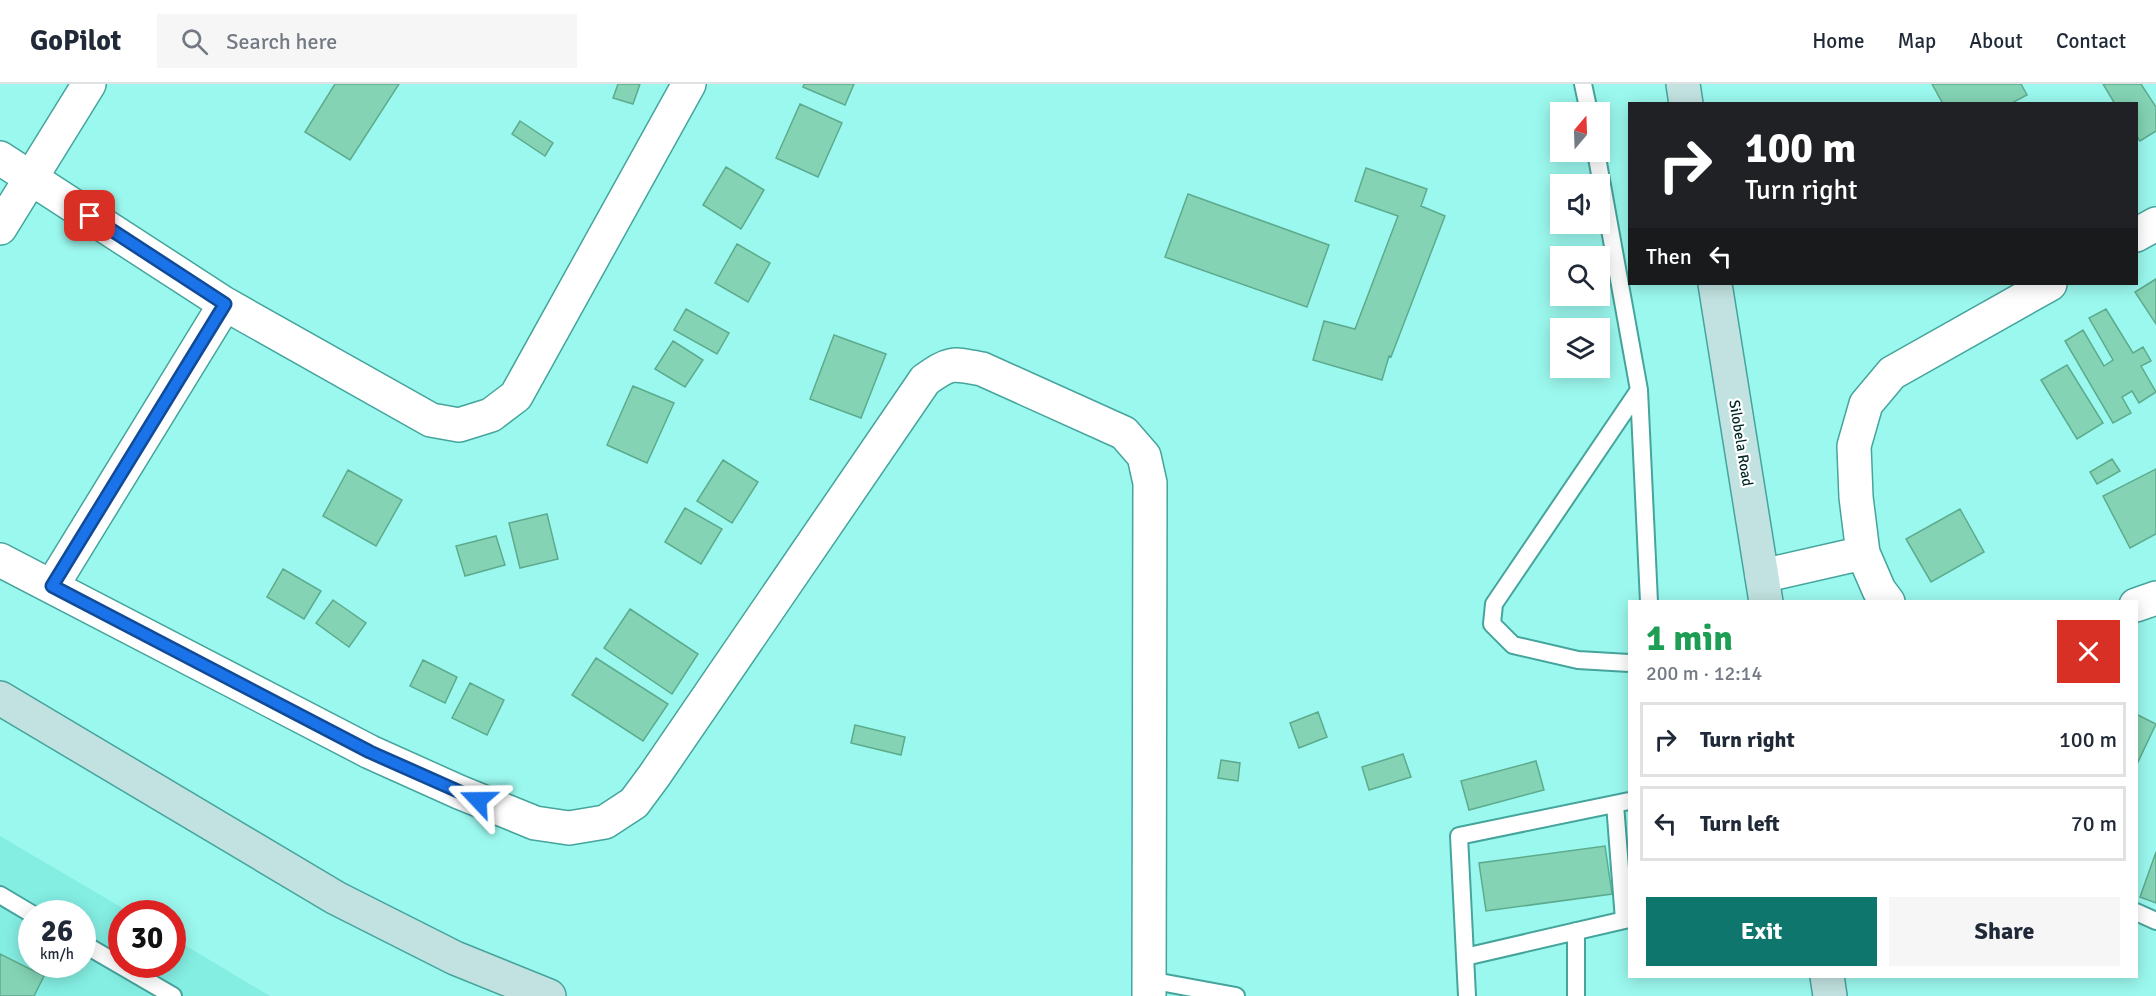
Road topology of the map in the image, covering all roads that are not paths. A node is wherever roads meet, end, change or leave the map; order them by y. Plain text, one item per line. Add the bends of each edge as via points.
1 (89, 84) edge
2 (689, 84) edge
3 (1583, 84) edge
4 (1587, 102) edge
5 (0, 158) edge
6 (1598, 162) edge
7 (31, 178) junction
8 (2156, 224) edge
9 (0, 228) edge
10 (2138, 234) edge
11 (1715, 285) edge
12 (2048, 285) edge
13 (225, 304) junction
14 (1639, 390) junction
15 (1863, 553) junction
16 (0, 560) edge
17 (52, 586) junction
18 (1764, 589) edge
19 (2156, 598) edge
20 (1649, 600) edge
21 (1886, 600) edge
22 (2138, 604) edge
23 (1628, 663) edge
24 (0, 698) edge
25 (1622, 803) edge
26 (0, 895) edge
27 (18, 906) edge
28 (2138, 913) edge
29 (1627, 919) edge
30 (2156, 921) edge
31 (1576, 931) junction
32 (96, 951) edge
33 (1465, 957) junction
34 (1827, 978) edge
35 (1149, 988) edge
36 (173, 996) edge
37 (549, 996) edge
38 (1236, 996) edge
39 (1467, 996) edge
40 (1576, 996) edge
41 (1830, 996) edge

1 - 7 street
2 - 13 street via 516,396 491,415 459,424 431,420
3 - 4 lane
5 - 7 street
6 - 14 lane
7 - 9 street
7 - 13 street
8 - 10 street
11 - 18 main road, Silobela Road
12 - 15 street via 1892,373 1866,404 1854,446
13 - 17 street
14 - 20 lane
14 - 23 lane via 1494,604 1492,624 1513,645 1578,660
15 - 18 street
15 - 21 street
16 - 17 street
17 - 35 street via 370,752 459,792 535,823 570,828 604,822 634,803 654,776 925,380 956,363 982,369 1124,433 1144,456 1150,483
19 - 22 street
24 - 37 main road via 336,898 455,958
25 - 29 lane
25 - 33 lane via 1460,836
26 - 27 lane
28 - 30 lane
29 - 31 lane
31 - 33 lane
31 - 40 lane
32 - 36 lane
33 - 39 lane
34 - 41 main road
35 - 38 lane

